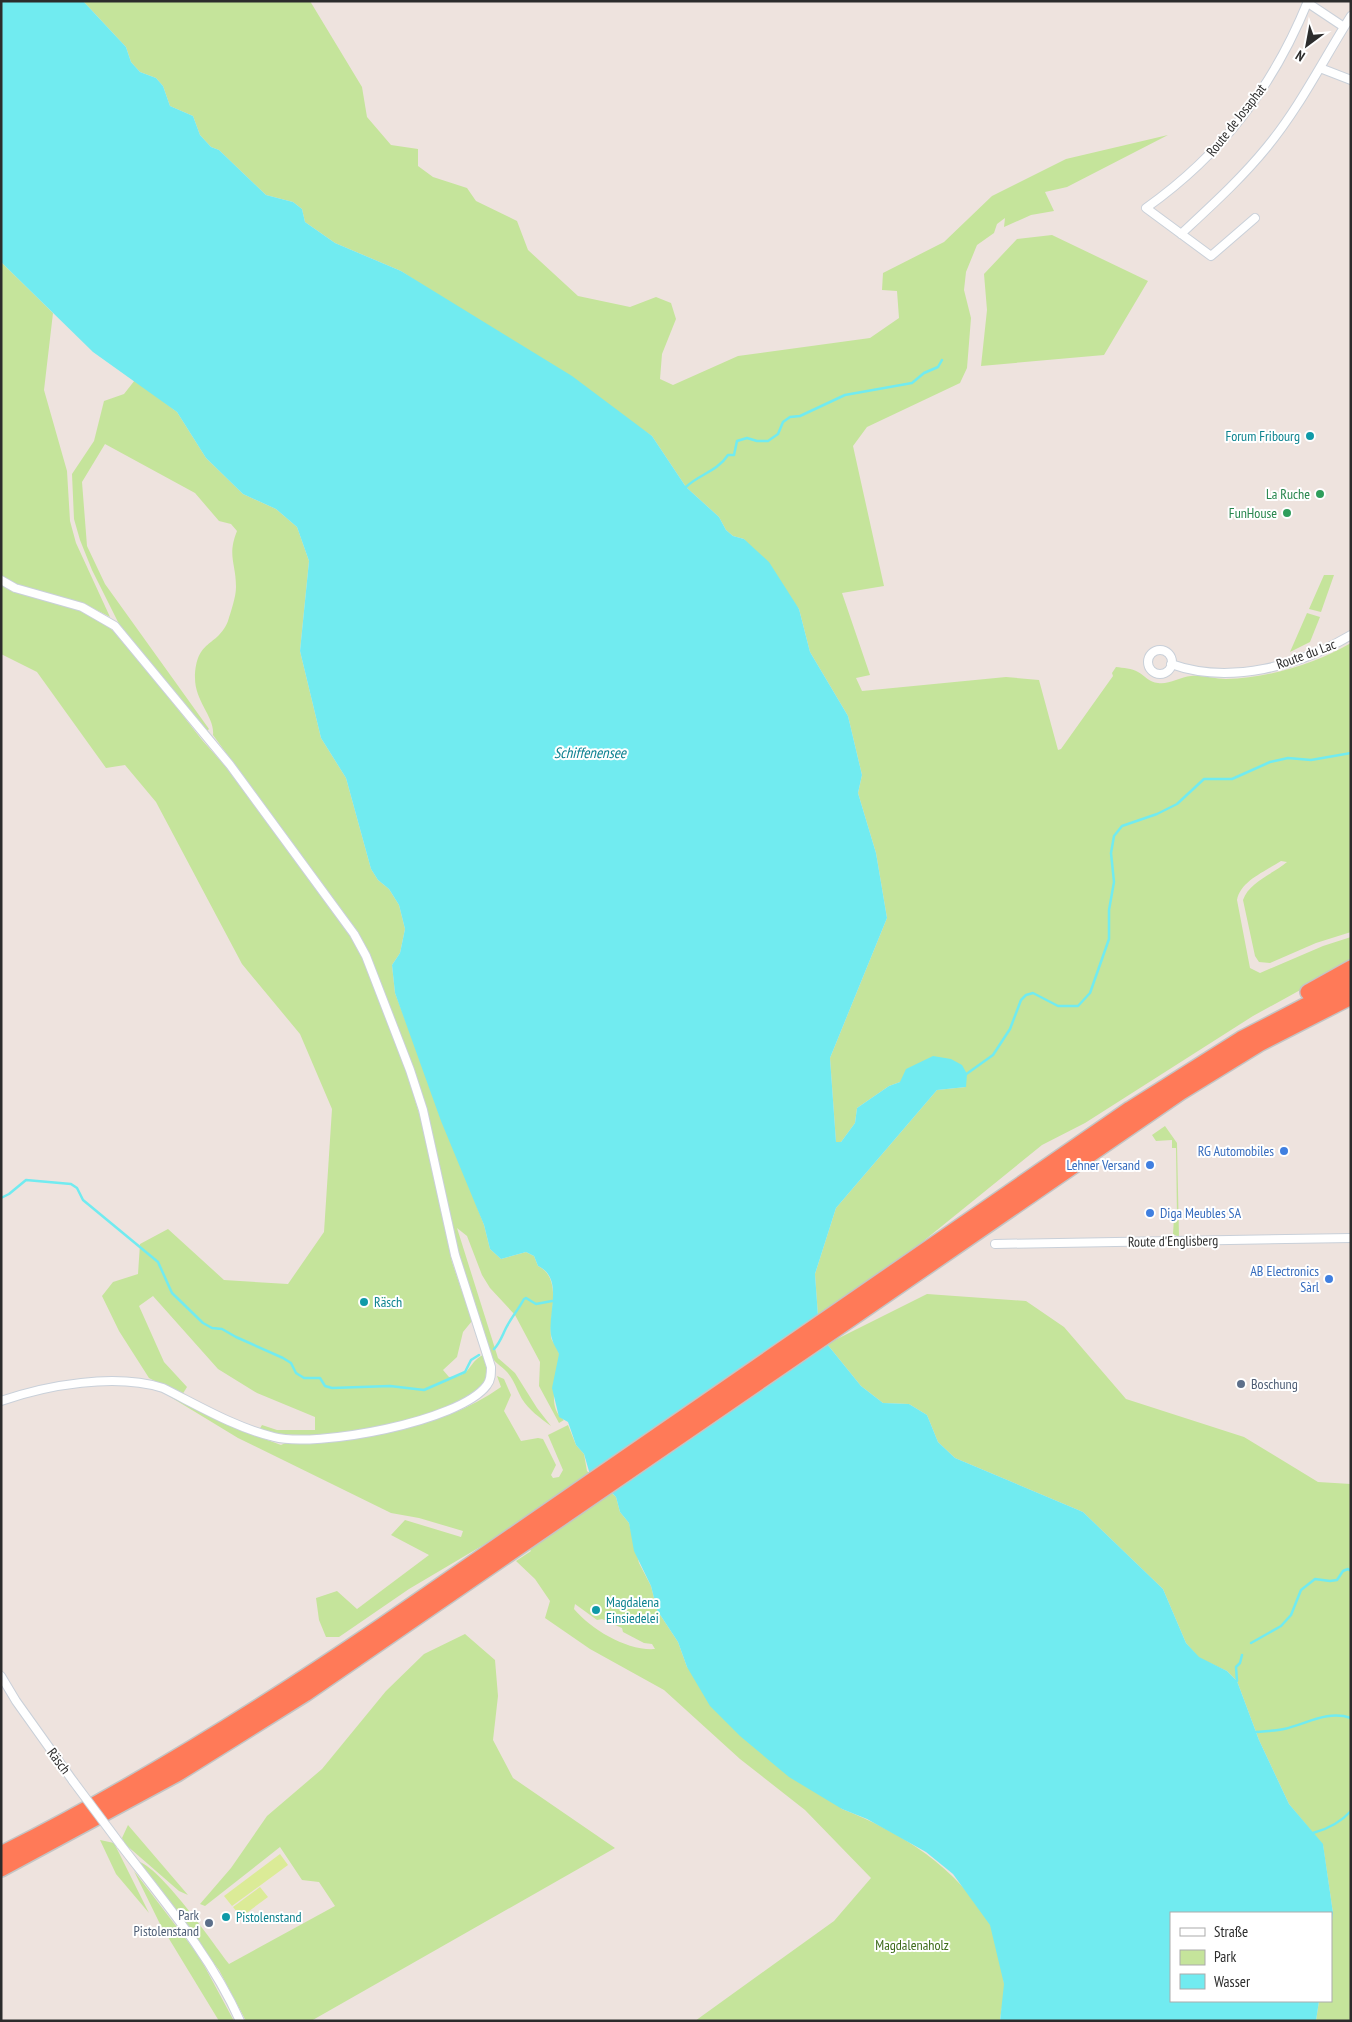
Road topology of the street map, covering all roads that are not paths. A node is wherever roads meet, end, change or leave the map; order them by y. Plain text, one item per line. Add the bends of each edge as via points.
1 (1308, 2) edge
2 (1351, 16) edge
3 (1344, 27) junction
4 (1320, 68) junction
5 (1351, 80) edge
6 (1255, 218) dead end
7 (1181, 234) junction
8 (1, 580) edge
9 (1351, 635) edge
10 (1172, 664) dead end
11 (1351, 968) edge
12 (1351, 982) edge
13 (1351, 997) edge
14 (1211, 1058) junction
15 (1351, 1238) edge
16 (995, 1244) dead end
17 (856, 1306) junction
18 (1, 1402) edge
19 (503, 1551) junction
20 (1, 1676) edge
21 (1, 1854) edge
22 (1, 1870) edge
23 (240, 2021) edge

1 - 3 street
1 - 7 street, Route de Josaphat via 1285,54 1250,107 1215,151 1181,183 1146,208
2 - 3 street
3 - 4 street
4 - 5 street
4 - 7 street via 1268,147
6 - 7 street, Route de Josaphat via 1211,256
8 - 18 street via 15,588 82,607 115,626 230,766 358,941 393,1024 423,1110 455,1254 492,1367 487,1385 458,1406 429,1418 381,1431 284,1439 231,1423 150,1384 76,1384 38,1390
9 - 10 street, Route du Lac via 1280,665 1256,670 1225,673 1186,669
11 - 14 highway via 1303,995
12 - 14 highway via 1282,1016
13 - 17 highway via 1259,1044 1181,1092
14 - 17 highway via 1130,1109
15 - 16 street, Route d'Englisberg
17 - 19 highway
19 - 21 highway via 213,1737 126,1788
19 - 22 highway via 330,1678 220,1748 133,1800
20 - 23 street, Räsch, bridge via 16,1701 201,1952

